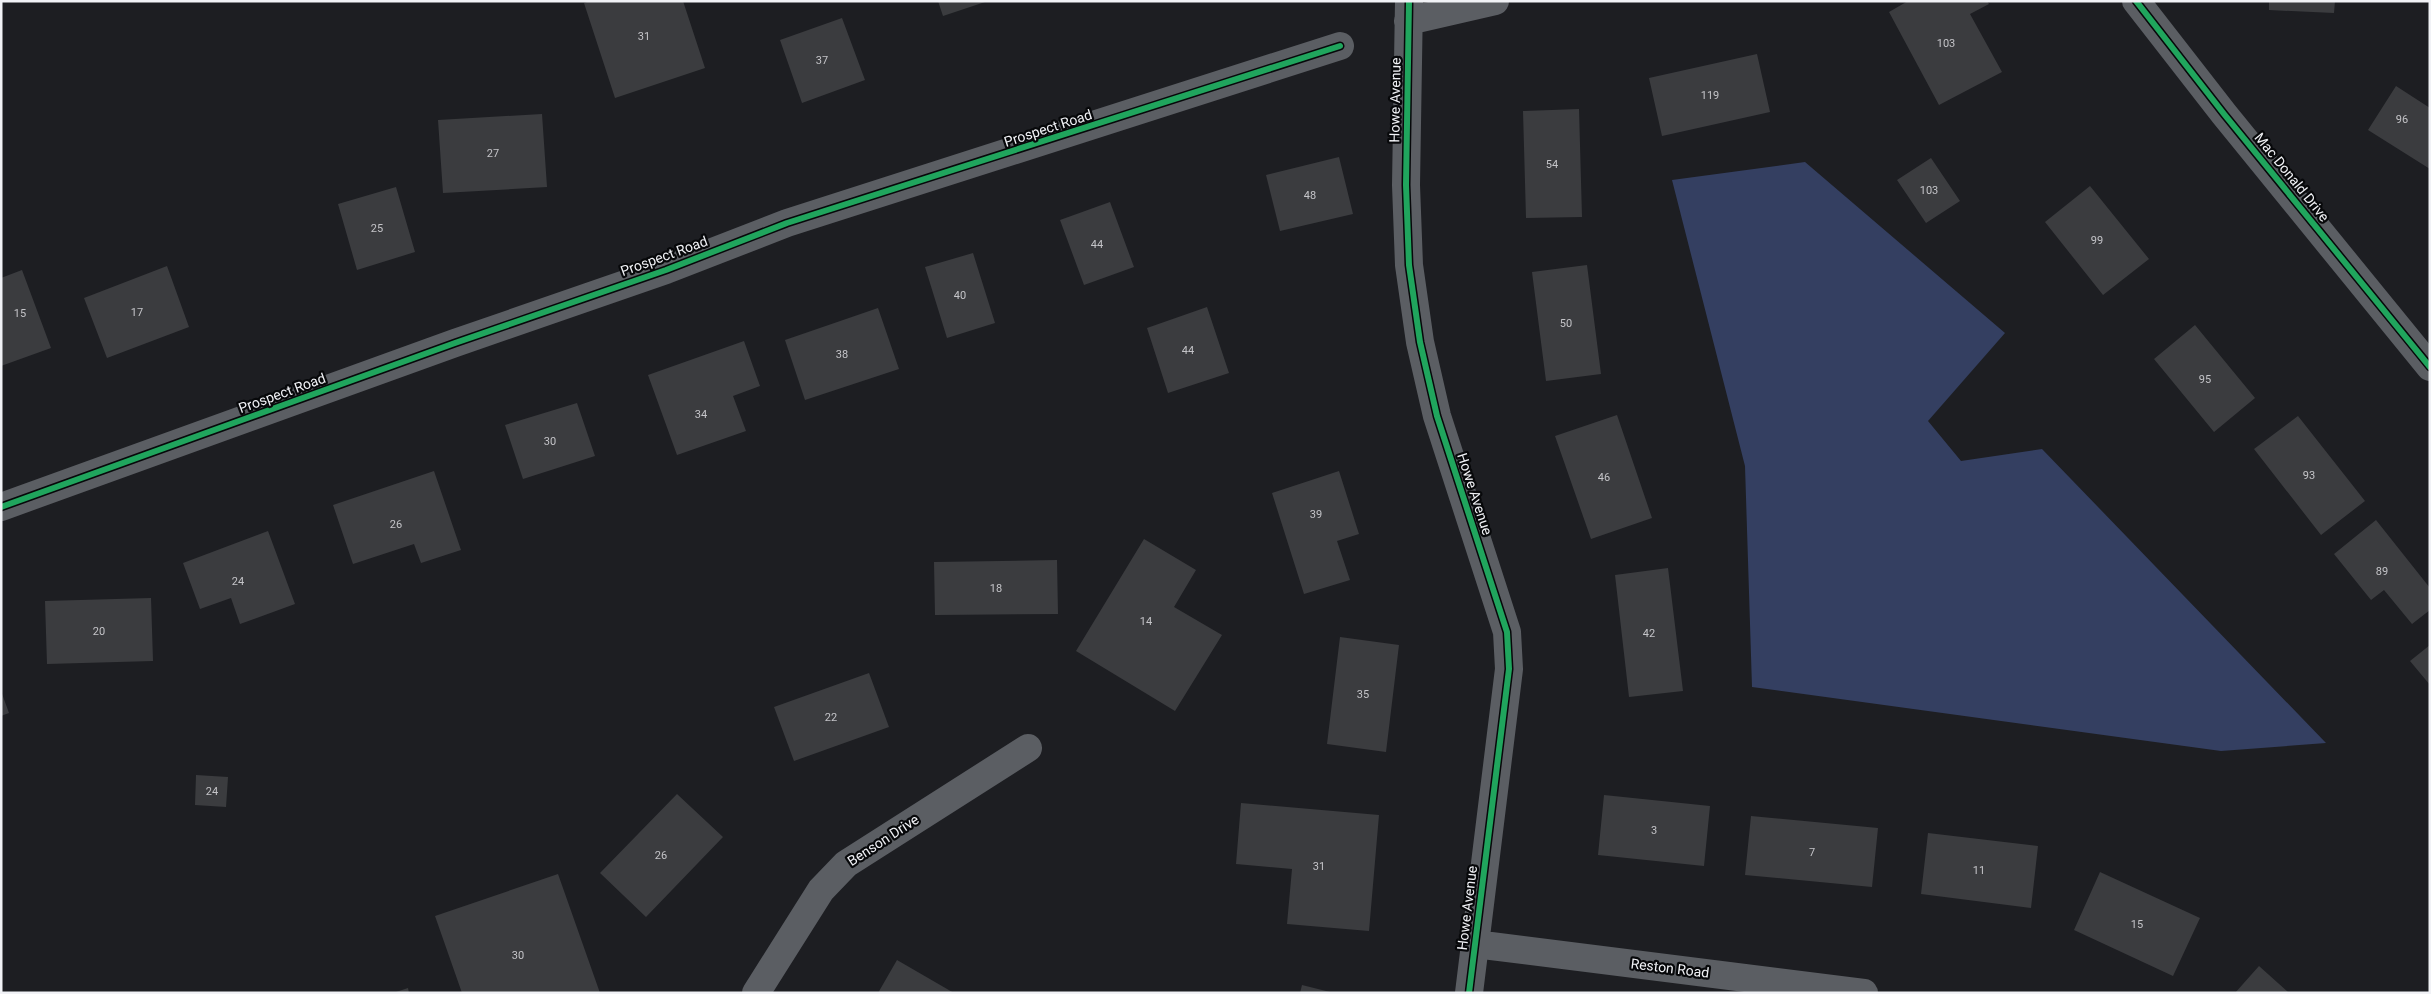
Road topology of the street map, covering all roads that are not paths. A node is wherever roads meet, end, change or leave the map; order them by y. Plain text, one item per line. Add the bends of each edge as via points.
1 (1495, 1) edge
2 (2136, 1) edge
3 (1409, 11) edge
4 (1340, 46) dead end
5 (2430, 367) edge
6 (1, 507) edge
7 (1028, 748) dead end
8 (1475, 944) junction
9 (756, 993) edge
10 (1469, 993) edge
11 (1864, 993) edge

1 - 3 street
2 - 5 street, Mac Donald Drive
3 - 8 street, Howe Avenue via 1406,185 1409,265 1420,342 1437,416 1507,632 1509,669
4 - 6 street, Prospect Road via 787,222 666,270
7 - 9 street, Benson Drive via 846,864 821,890
8 - 10 street, Howe Avenue
8 - 11 street, Reston Road

